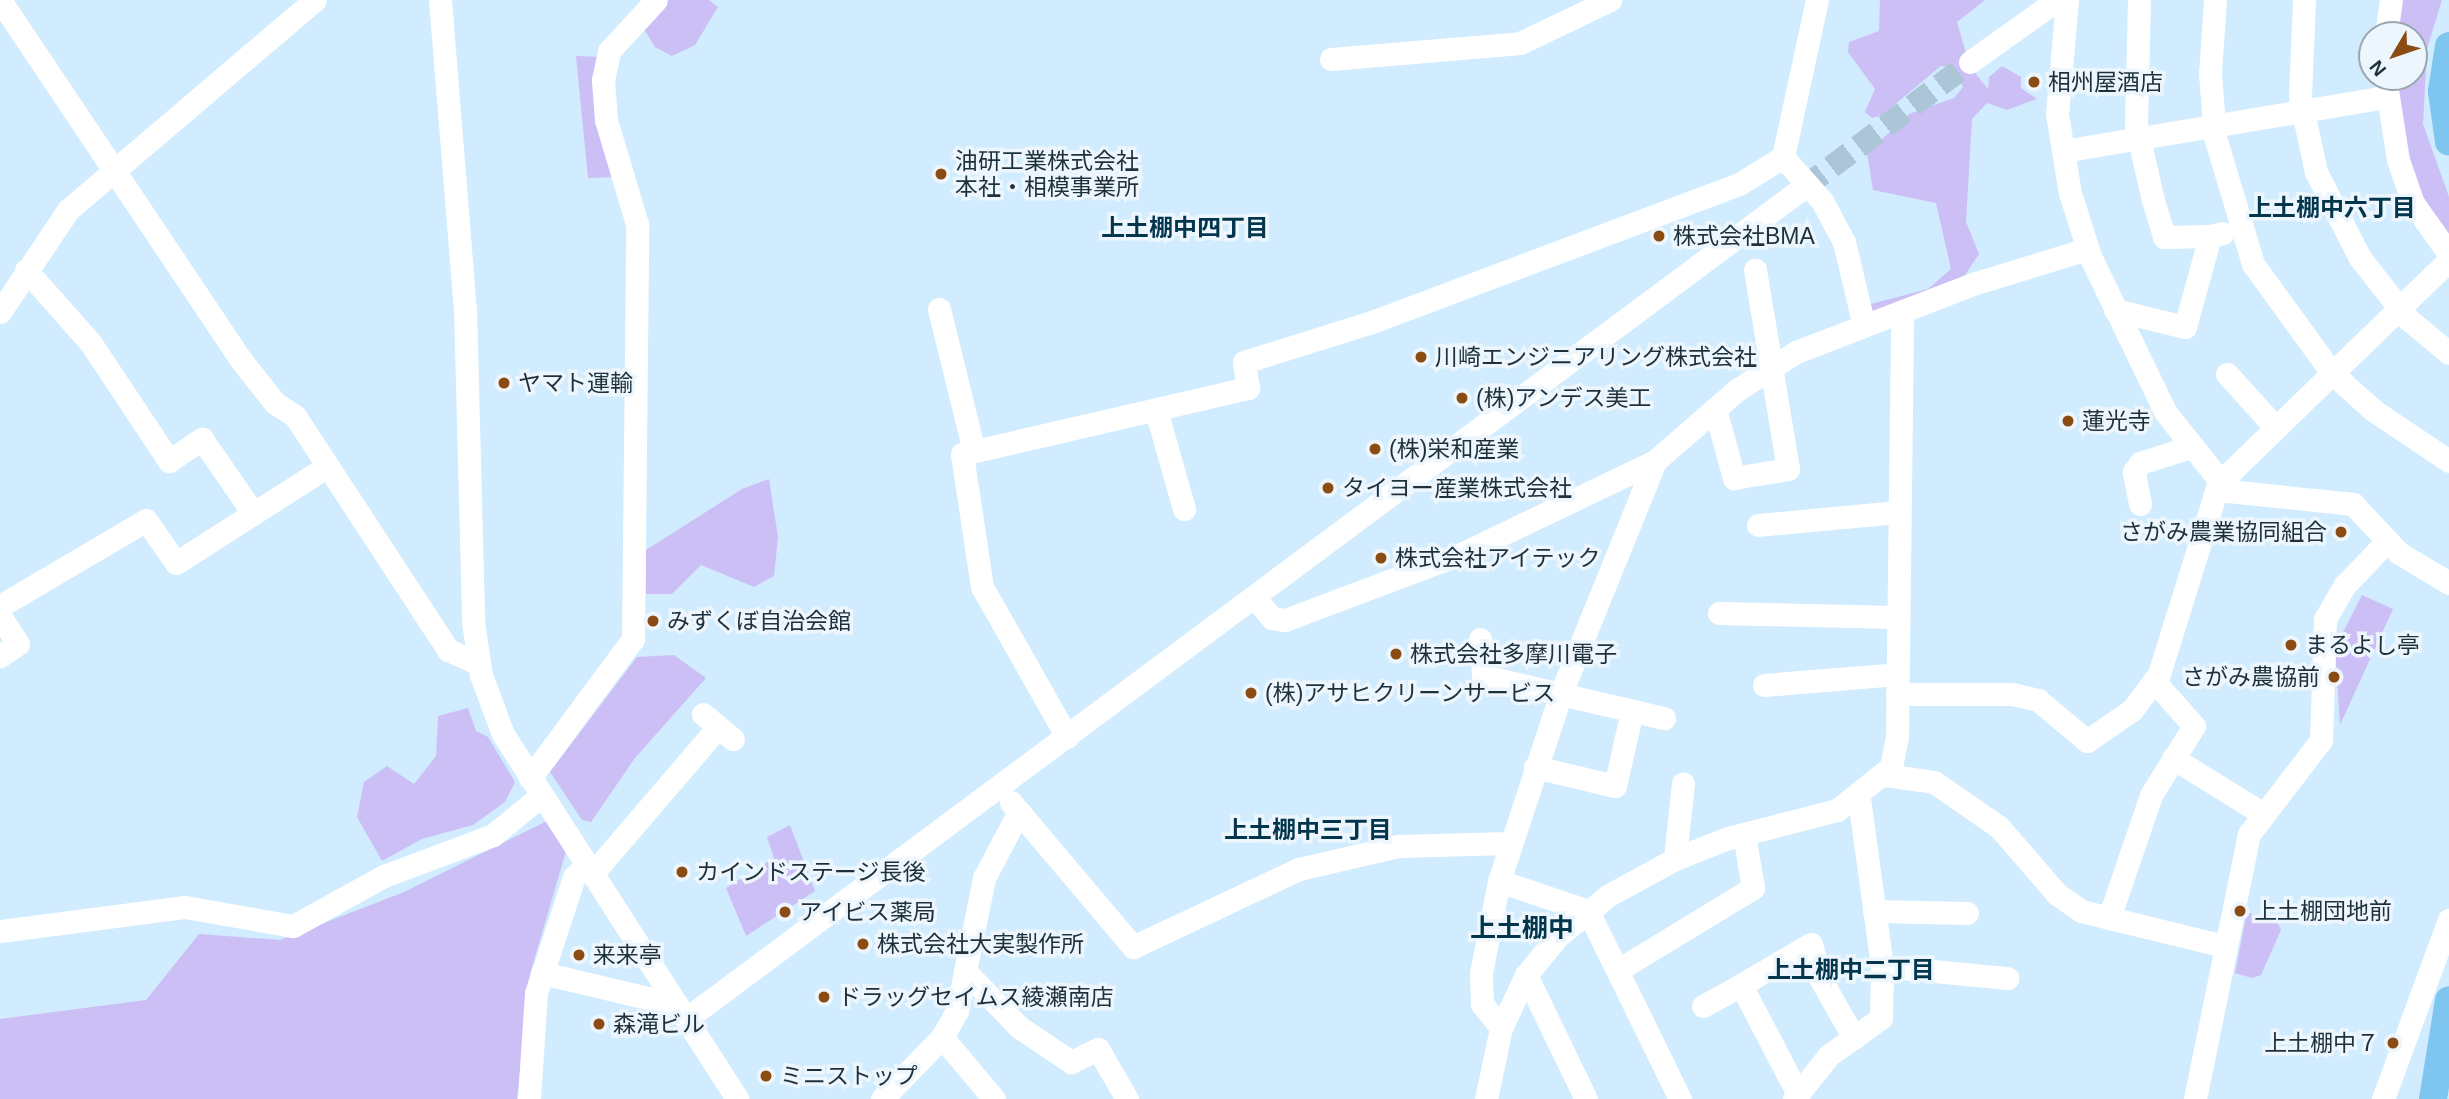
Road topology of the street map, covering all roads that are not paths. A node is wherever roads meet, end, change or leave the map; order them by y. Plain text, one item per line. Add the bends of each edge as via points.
1 (0, 0) edge
2 (440, 0) edge
3 (656, 0) edge
4 (1610, 0) edge
5 (1817, 0) edge
6 (2057, 0) edge
7 (2067, 0) edge
8 (2139, 0) edge
9 (2215, 0) edge
10 (2304, 0) edge
11 (2391, 0) edge
12 (306, 3) edge
13 (2388, 21) edge
14 (1331, 59) dead end
15 (1970, 62) tunnel mouth
16 (2371, 91) edge
17 (2386, 91) edge
18 (2302, 111) junction
19 (2213, 125) junction
20 (2137, 138) junction
21 (2063, 151) junction
22 (1787, 160) junction
23 (118, 167) junction
24 (1804, 187) tunnel mouth
25 (2240, 230) junction
26 (2210, 236) junction
27 (2087, 250) junction
28 (2449, 254) edge
29 (2449, 260) edge
30 (26, 270) junction
31 (1755, 270) dead end
32 (2398, 308) junction
33 (939, 309) dead end
34 (2115, 310) junction
35 (0, 312) edge
36 (1902, 314) junction
37 (1864, 326) junction
38 (2449, 353) edge
39 (1773, 364) junction
40 (2332, 373) junction
41 (2227, 374) dead end
42 (1715, 408) junction
43 (1156, 410) junction
44 (2275, 428) junction
45 (2190, 447) junction
46 (974, 451) junction
47 (1655, 461) junction
48 (2449, 461) edge
49 (326, 467) junction
50 (2218, 484) junction
51 (2131, 494) dead end
52 (1184, 509) dead end
53 (1897, 512) junction
54 (253, 513) junction
55 (1758, 525) dead end
56 (2387, 541) junction
57 (2449, 583) edge
58 (1255, 598) junction
59 (0, 606) edge
60 (1719, 612) dead end
61 (0, 616) edge
62 (1895, 617) junction
63 (1480, 639) dead end
64 (0, 656) edge
65 (479, 664) junction
66 (2154, 681) junction
67 (1897, 684) junction
68 (1764, 685) dead end
69 (1561, 694) junction
70 (1632, 711) junction
71 (1664, 718) dead end
72 (718, 727) dead end
73 (1068, 737) junction
74 (2173, 758) junction
75 (1535, 767) junction
76 (1885, 775) junction
77 (1683, 783) dead end
78 (536, 786) junction
79 (1002, 789) junction
80 (1859, 798) junction
81 (1019, 812) junction
82 (2260, 812) junction
83 (1744, 834) junction
84 (1509, 843) junction
85 (1675, 859) junction
86 (590, 869) junction
87 (1499, 881) junction
88 (1588, 911) junction
89 (1874, 911) junction
90 (1968, 913) dead end
91 (2109, 918) junction
92 (2449, 920) edge
93 (0, 931) edge
94 (2225, 947) junction
95 (1882, 966) junction
96 (1618, 970) junction
97 (965, 971) junction
98 (542, 973) junction
99 (1526, 975) junction
100 (2007, 978) dead end
101 (1741, 985) junction
102 (1703, 1006) dead end
103 (682, 1012) junction
104 (1500, 1028) junction
105 (942, 1037) junction
106 (1854, 1038) junction
107 (1796, 1096) edge
108 (1487, 1098) edge
109 (529, 1099) edge
110 (737, 1099) edge
111 (882, 1099) edge
112 (994, 1099) edge
113 (1127, 1099) edge
114 (1586, 1099) edge
115 (1680, 1099) edge
116 (2195, 1099) edge
117 (2383, 1099) edge

1 - 23 street
2 - 65 street via 466,309
3 - 78 street via 609,51 603,80 606,120 637,224 633,639
4 - 14 street via 1520,43
5 - 22 street
6 - 15 street
7 - 21 street via 2057,114
8 - 20 street
9 - 19 street
10 - 18 street
11 - 13 street
12 - 23 street
16 - 18 street
17 - 28 street via 2413,203
18 - 19 street
18 - 32 street via 2316,172 2343,232
19 - 20 street
19 - 25 street
20 - 21 street
20 - 26 street via 2164,237
21 - 27 street
22 - 37 street via 1830,215 1844,242
22 - 43 street via 1739,184 1372,322 1244,362 1248,388
23 - 30 street via 68,210
23 - 49 street via 241,360 275,403 295,416
24 - 58 street
25 - 26 street
25 - 40 street via 2271,295
26 - 34 street via 2185,327
27 - 34 street
27 - 36 street via 1976,283
29 - 32 street
30 - 35 street
30 - 54 street via 90,342 169,461 202,439
31 - 39 street
32 - 38 street
32 - 40 street
33 - 46 street
34 - 45 street via 2141,368
36 - 37 street
36 - 53 street
37 - 39 street
39 - 42 street
39 - 42 street via 1788,469 1734,478
40 - 44 street
40 - 48 street via 2373,410
41 - 44 street
42 - 47 street
43 - 46 street
43 - 52 street
44 - 50 street
45 - 50 street
45 - 51 street via 2140,463
46 - 73 street via 962,454 982,587
47 - 58 street via 1461,554 1285,621 1272,618
47 - 69 street
49 - 54 street
49 - 65 street via 448,650
50 - 56 street via 2242,495 2353,504
50 - 66 street
53 - 55 street
53 - 62 street
54 - 59 street via 176,563 146,520
56 - 57 street
56 - 82 street via 2345,585 2325,619 2321,740
58 - 73 street
60 - 62 street
61 - 64 street via 18,644
62 - 67 street
63 - 69 street via 1483,676
65 - 78 street via 503,734
66 - 67 street via 2132,710 2088,741 2038,700
66 - 74 street via 2194,726
67 - 68 street
67 - 76 street via 1895,756
69 - 70 street
69 - 75 street
70 - 71 street
70 - 75 street via 1615,786
72 - 86 street
73 - 79 street
74 - 82 street
74 - 91 street via 2151,795
75 - 84 street
76 - 80 street
76 - 91 street via 1934,782 2017,841 2057,894 2081,911
77 - 85 street
78 - 86 street
78 - 93 street via 493,835 384,876 293,926 185,906
79 - 81 street
79 - 103 street
80 - 83 street via 1815,819
80 - 89 street
81 - 84 street via 1133,947 1299,869 1399,846
81 - 97 street via 984,878
82 - 94 street via 2239,863
83 - 85 street
83 - 96 street via 1753,888
84 - 87 street
85 - 88 street
86 - 98 street via 574,877
86 - 103 street
87 - 88 street
87 - 104 street via 1481,973 1482,1004
88 - 96 street
88 - 99 street
89 - 90 street
89 - 95 street
91 - 94 street
92 - 117 street
94 - 116 street
95 - 100 street
95 - 106 street via 1881,1017
96 - 115 street
97 - 105 street via 964,991
97 - 113 street via 1019,1027 1071,1062 1098,1049
98 - 103 street
98 - 109 street
99 - 104 street
99 - 114 street
101 - 102 street
101 - 106 street via 1811,944 1820,978
101 - 107 street
103 - 110 street
104 - 108 street
105 - 111 street
105 - 112 street
106 - 107 street via 1829,1055

